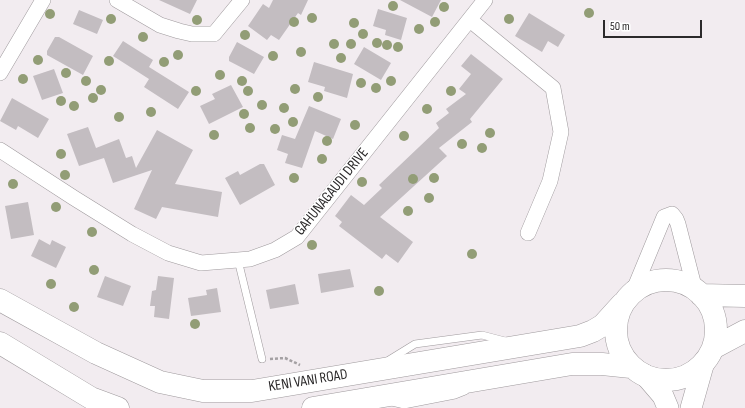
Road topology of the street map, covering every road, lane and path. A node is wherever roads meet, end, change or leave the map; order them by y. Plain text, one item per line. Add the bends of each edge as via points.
1 (43, 0) edge
2 (117, 0) edge
3 (242, 0) edge
4 (485, 0) edge
5 (470, 20) junction
6 (0, 73) edge
7 (0, 150) edge
8 (528, 233) dead end
9 (238, 260) junction
10 (698, 292) junction
11 (745, 296) edge
12 (627, 298) junction
13 (0, 300) edge
14 (745, 331) edge
15 (0, 343) edge
16 (709, 355) junction
17 (262, 359) joint
18 (638, 371) junction
19 (320, 379) junction
20 (118, 408) edge
21 (313, 408) edge
22 (668, 408) edge
23 (691, 408) edge

1 - 6 street
2 - 3 street via 160,25 192,34 214,34
4 - 5 street, GAHUNAGAUDI DRIVE
5 - 8 street via 553,88 561,132 550,181
5 - 9 street, GAHUNAGAUDI DRIVE via 296,237 275,250 250,259
7 - 9 street, GAHUNAGAUDI DRIVE via 132,234 168,253 201,263
9 - 17 lane
10 - 11 main road
10 - 12 main road via 683,283 657,281 644,285
10 - 12 street via 678,224 672,214 664,217
10 - 16 main road via 710,306 715,320 716,334
12 - 18 main road via 616,320 616,337 621,353
12 - 19 main road, KENI VANI ROAD via 603,325 580,336
13 - 19 main road, KENI VANI ROAD via 96,354 160,382 203,391 252,391
14 - 16 main road
15 - 20 main road via 91,398
16 - 18 main road via 692,373 677,379 660,380
16 - 23 main road
17 - 19 path via 285,358 313,370
18 - 21 main road, KENI VANI ROAD via 602,364 572,364
18 - 22 main road via 663,396

